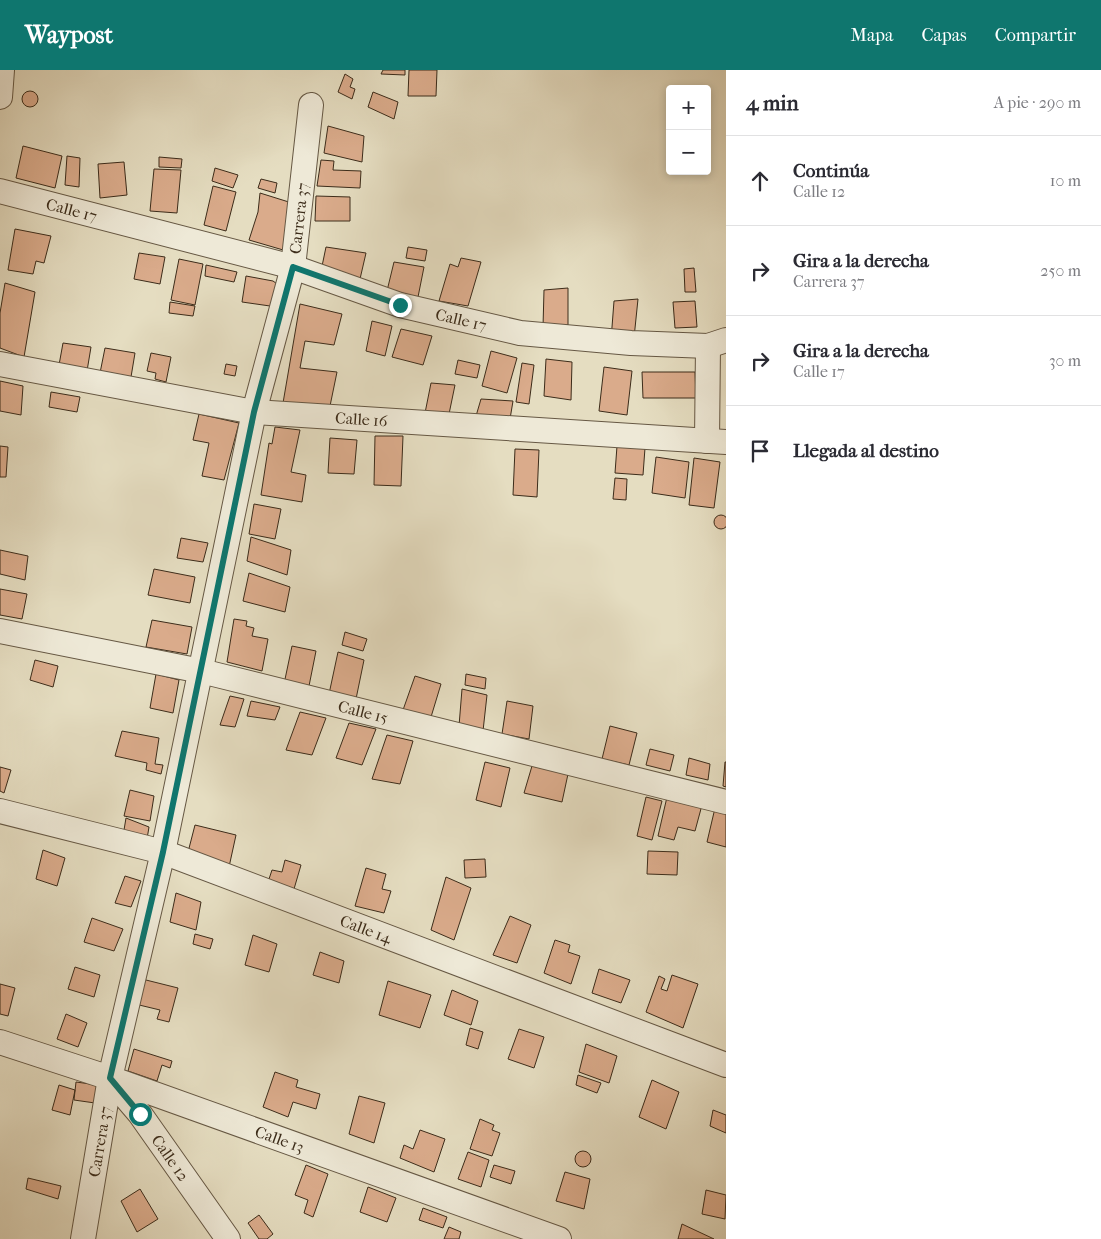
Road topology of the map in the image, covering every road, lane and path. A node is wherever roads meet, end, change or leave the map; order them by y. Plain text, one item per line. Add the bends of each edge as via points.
1 (2, 70) edge
2 (0, 97) edge
3 (311, 104) dead end
4 (0, 191) edge
5 (293, 267) junction
6 (717, 343) edge
7 (0, 364) edge
8 (254, 412) junction
9 (717, 441) edge
10 (0, 631) edge
11 (201, 671) junction
12 (726, 802) edge
13 (0, 811) edge
14 (163, 852) junction
15 (0, 1042) edge
16 (726, 1065) edge
17 (110, 1078) junction
18 (83, 1239) edge
19 (228, 1239) edge
20 (558, 1239) edge

1 - 2 street
3 - 5 street, Carrera 37
4 - 5 street, Calle 17
5 - 6 street, Calle 17 via 400,305 520,333 631,343
5 - 8 street, Carrera 37
6 - 9 street
7 - 8 street, Calle 16
8 - 9 street, Calle 16
8 - 11 street, Carrera 37
10 - 11 street, Calle 15
11 - 12 street, Calle 15
11 - 14 street, Carrera 37
13 - 14 street, Calle 14
14 - 16 street, Calle 14
14 - 17 street, Carrera 37
15 - 17 street, Calle 13
17 - 18 street, Carrera 37
17 - 19 street, Calle 12 via 140,1114
17 - 20 street, Calle 13

